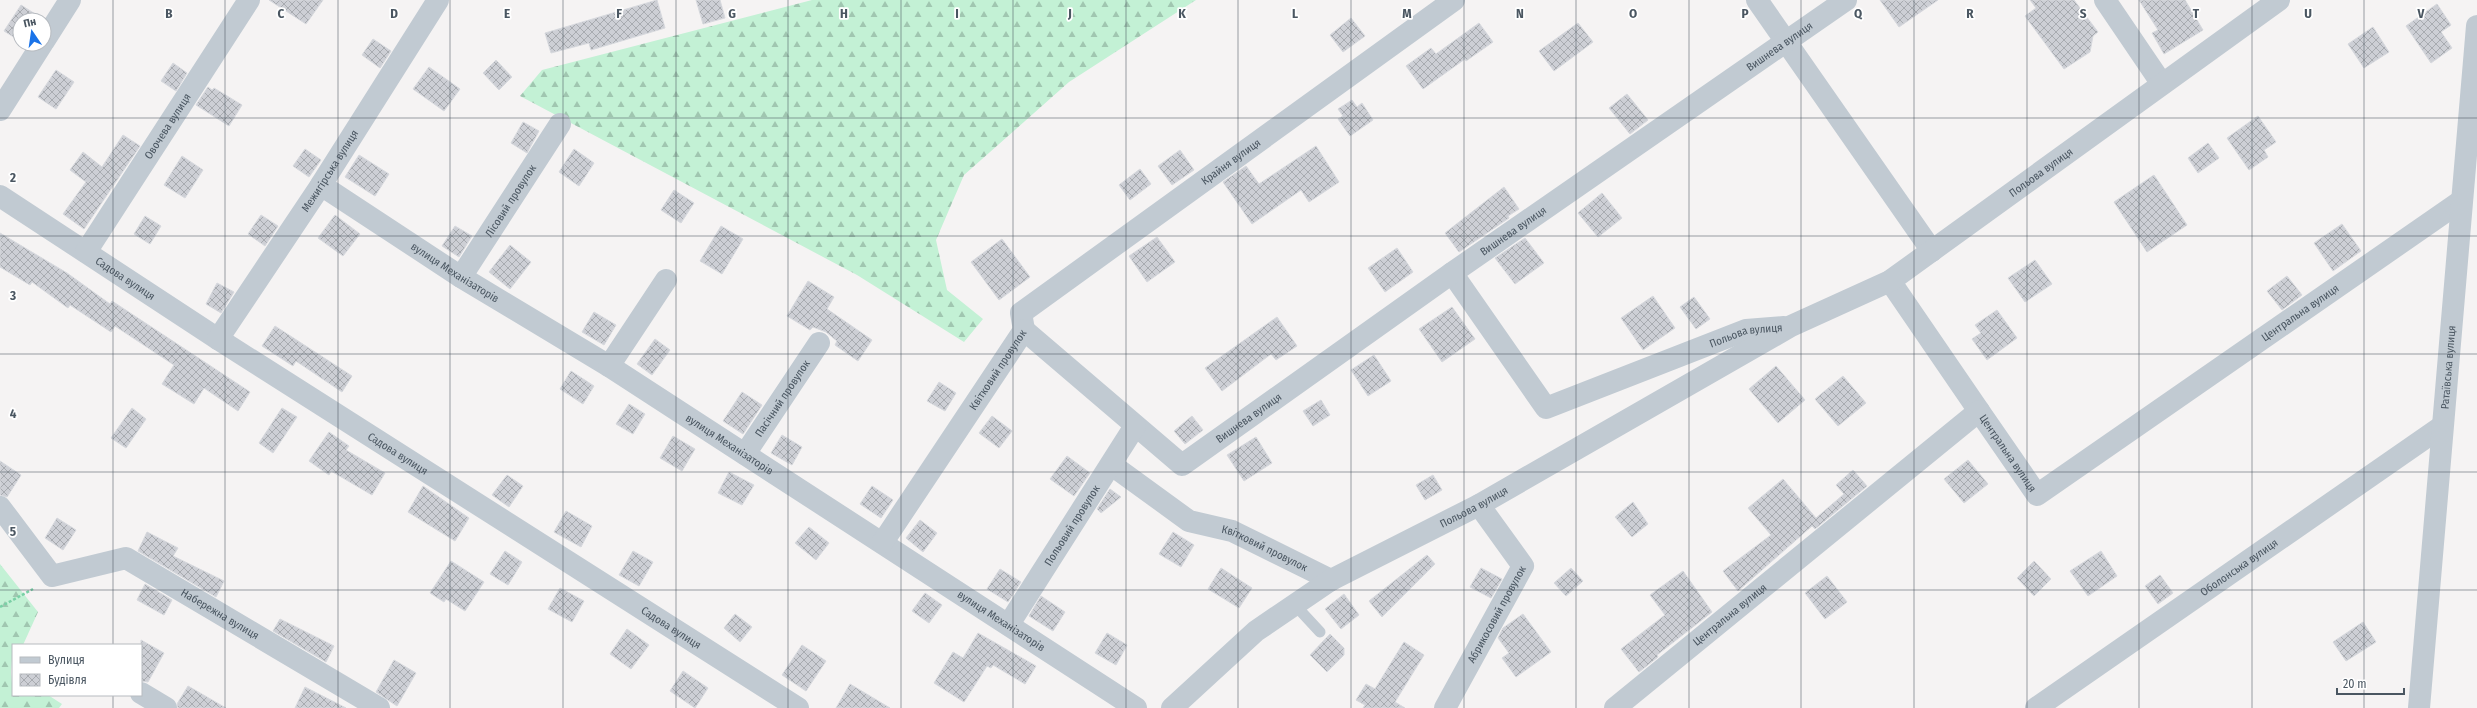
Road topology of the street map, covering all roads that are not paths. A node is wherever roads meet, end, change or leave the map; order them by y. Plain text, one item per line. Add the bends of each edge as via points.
1 (70, 0) edge
2 (249, 0) edge
3 (438, 0) edge
4 (1454, 0) edge
5 (1757, 0) edge
6 (1846, 0) edge
7 (2105, 0) edge
8 (2279, 0) edge
9 (2477, 26) edge
10 (52, 28) edge
11 (1785, 42) junction
12 (37, 52) edge
13 (2162, 84) junction
14 (0, 110) edge
15 (560, 124) dead end
16 (321, 186) junction
17 (0, 196) edge
18 (2461, 201) junction
19 (1932, 251) junction
20 (86, 252) junction
21 (1452, 273) junction
22 (461, 277) junction
23 (666, 280) dead end
24 (1890, 281) junction
25 (1791, 326) junction
26 (1024, 330) junction
27 (218, 339) junction
28 (819, 344) dead end
29 (608, 366) junction
30 (1979, 412) junction
31 (1135, 426) junction
32 (2441, 427) junction
33 (745, 454) junction
34 (1182, 465) joint
35 (1116, 468) dead end
36 (1479, 505) junction
37 (0, 507) edge
38 (883, 542) junction
39 (1331, 580) junction
40 (1295, 605) junction
41 (1008, 624) junction
42 (1320, 632) dead end
43 (142, 694) edge
44 (166, 708) edge
45 (379, 708) edge
46 (798, 708) edge
47 (1136, 708) edge
48 (1172, 708) edge
49 (1445, 708) edge
50 (1616, 708) edge
51 (2036, 708) edge
52 (2419, 708) edge

1 - 10 street
2 - 20 street, Овочева вулиця
3 - 16 street, Межигірська вулиця
4 - 26 street, Крайня вулиця via 1021,313
5 - 11 street
6 - 11 street, Вишнева вулиця
7 - 13 street
8 - 13 street, Польова вулиця
9 - 18 street, Ратаївська вулиця
11 - 19 street
11 - 21 street, Вишнева вулиця
12 - 14 street
13 - 19 street, Польова вулиця
15 - 22 street, Лісовий провулок
16 - 22 street, вулиця Механізаторів
16 - 27 street, Межигірська вулиця
17 - 20 street, Садова вулиця
18 - 30 street, Центральна вулиця via 2037,495
18 - 32 street, Ратаївська вулиця
19 - 24 street, Польова вулиця
20 - 27 street, Садова вулиця
21 - 25 street, Польова вулиця via 1546,408 1746,330
21 - 34 street, Вишнева вулиця
22 - 29 street, вулиця Механізаторів
23 - 29 street
24 - 25 street, Польова вулиця
24 - 30 street
25 - 36 street, Польова вулиця
26 - 31 street, Квітковий провулок
26 - 38 street, Квітковий провулок
27 - 46 street, Садова вулиця
28 - 33 street, Пасічний провулок
29 - 33 street, вулиця Механізаторів
30 - 50 street, Центральна вулиця
31 - 34 street, Квітковий провулок
31 - 41 street, Польовий провулок
32 - 51 street, Оболонська вулиця
32 - 52 street, Ратаївська вулиця
33 - 38 street, вулиця Механізаторів
35 - 39 street, Квітковий провулок via 1189,521 1232,531
36 - 39 street, Польова вулиця
36 - 49 street, Абрикосовий провулок via 1523,566
37 - 45 street, Набережна вулиця via 47,570 126,558
38 - 41 street, вулиця Механізаторів
39 - 40 street, Польова вулиця
40 - 42 lane
40 - 48 street, Польова вулиця via 1256,631
41 - 47 street, вулиця Механізаторів
43 - 44 street

